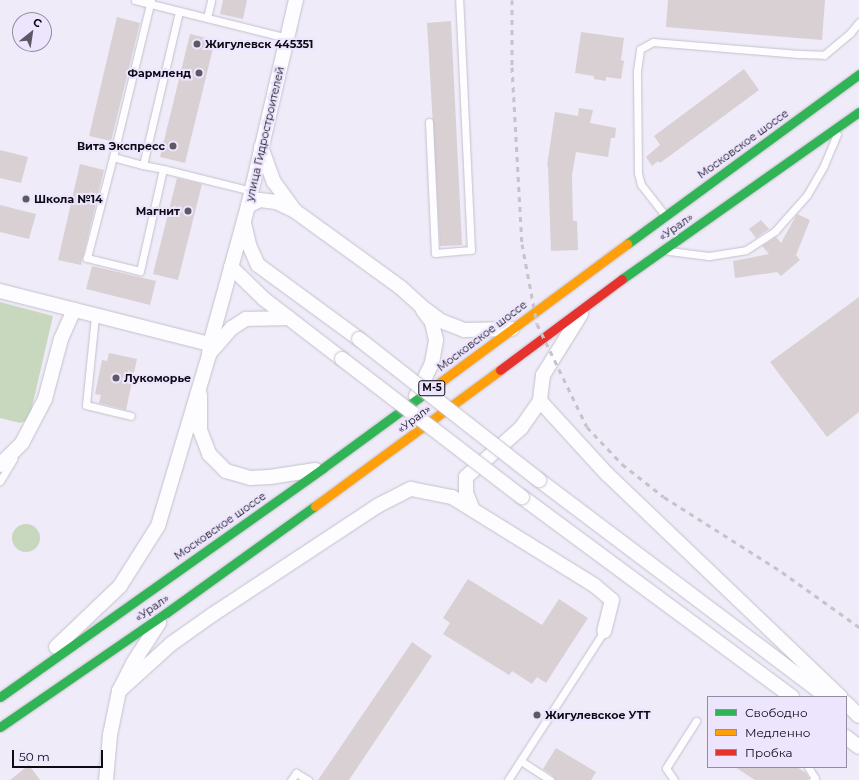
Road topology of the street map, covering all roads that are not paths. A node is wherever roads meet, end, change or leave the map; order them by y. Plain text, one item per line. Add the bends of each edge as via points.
1 (135, 0) edge
2 (211, 0) edge
3 (296, 0) edge
4 (459, 0) edge
5 (151, 2) edge
6 (179, 11) junction
7 (207, 18) junction
8 (859, 22) edge
9 (287, 38) junction
10 (859, 74) edge
11 (859, 112) edge
12 (428, 122) dead end
13 (842, 124) junction
14 (261, 147) junction
15 (114, 157) junction
16 (143, 165) junction
17 (163, 169) junction
18 (252, 191) junction
19 (295, 211) junction
20 (246, 212) junction
21 (665, 216) junction
22 (663, 251) junction
23 (231, 267) junction
24 (0, 291) edge
25 (587, 304) junction
26 (421, 306) junction
27 (74, 310) junction
28 (96, 316) junction
29 (289, 318) junction
30 (512, 328) junction
31 (209, 350) junction
32 (201, 379) junction
33 (540, 401) junction
34 (414, 402) junction
35 (131, 416) dead end
36 (22, 443) junction
37 (0, 465) edge
38 (324, 468) junction
39 (0, 481) edge
40 (473, 510) junction
41 (166, 614) junction
42 (604, 632) joint
43 (14, 687) junction
44 (119, 691) junction
45 (791, 696) edge
46 (826, 696) edge
47 (839, 696) edge
48 (0, 697) edge
49 (847, 704) edge
50 (847, 712) edge
51 (859, 716) edge
52 (696, 721) dead end
53 (859, 721) edge
54 (0, 728) edge
55 (847, 738) edge
56 (859, 747) edge
57 (521, 761) junction
58 (809, 768) edge
59 (106, 780) edge
60 (292, 780) edge
61 (308, 780) edge
62 (508, 780) edge
63 (550, 780) edge
64 (674, 780) edge
65 (813, 780) edge

1 - 5 lane
2 - 7 lane
3 - 9 street, улица Гидростроителей
4 - 12 lane via 471,250 435,253
5 - 6 lane
5 - 15 lane
6 - 7 lane
6 - 16 lane
7 - 9 lane
8 - 21 lane via 824,55 653,42 640,49 637,71 638,173 641,185
9 - 14 street, улица Гидростроителей
10 - 21 highway, Московское шоссе / М-5
11 - 13 highway, «Урал» / М-5
13 - 22 highway, «Урал» / М-5
13 - 22 lane via 807,195 775,231 746,250 709,256
14 - 18 street, улица Гидростроителей
14 - 19 street via 274,182
15 - 16 lane
15 - 17 lane via 87,258 140,271
16 - 17 lane
17 - 18 lane
18 - 20 street, улица Гидростроителей
19 - 20 street via 276,202 260,200
19 - 26 street via 400,287
20 - 23 street, улица Гидростроителей
20 - 46 street, bridge via 249,245 258,264
21 - 30 highway, Московское шоссе / М-5
22 - 25 highway, «Урал» / М-5
23 - 29 street via 264,299
23 - 31 street, улица Гидростроителей
24 - 27 street
25 - 33 street via 543,375
25 - 41 highway, «Урал» / М-5 via 407,440
26 - 30 street via 441,320 464,330
26 - 34 street via 432,322 436,340 432,363
27 - 28 street
27 - 36 street via 61,338 45,399
28 - 31 street
28 - 35 lane via 86,405
29 - 31 street via 246,319 232,328
29 - 45 street, bridge via 522,497
30 - 34 highway, Московское шоссе / М-5
31 - 32 street, улица Гидростроителей
32 - 38 street via 200,430 209,454 226,471 250,478
32 - 43 street, улица Гидростроителей via 158,526 120,586
33 - 40 street via 521,428 466,477 466,493
33 - 47 street via 607,474
34 - 38 highway, Московское шоссе / М-5
36 - 37 street
36 - 39 lane
38 - 43 highway, Московское шоссе / М-5
40 - 42 street via 594,584 612,600
40 - 44 street via 452,497 411,489 377,506 171,644
41 - 44 street via 133,664
41 - 54 highway, «Урал» / М-5
42 - 57 lane
43 - 48 highway, Московское шоссе / М-5
44 - 59 street via 110,735
49 - 51 street
50 - 53 street
52 - 64 lane via 666,768
55 - 56 street
57 - 62 lane
57 - 63 lane
58 - 65 lane via 815,778
60 - 61 lane via 296,773

